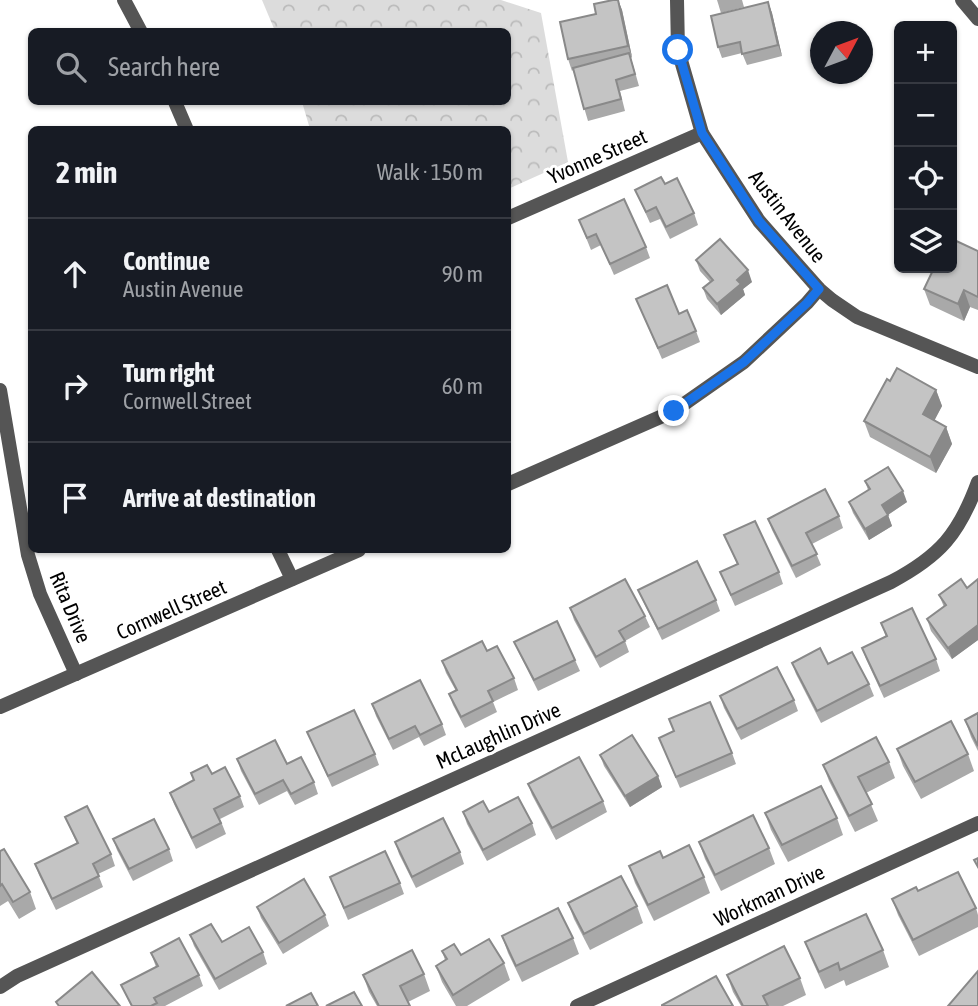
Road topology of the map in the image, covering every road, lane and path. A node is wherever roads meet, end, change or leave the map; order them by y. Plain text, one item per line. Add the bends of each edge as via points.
1 (124, 0) edge
2 (677, 0) edge
3 (962, 0) edge
4 (978, 19) edge
5 (139, 28) edge
6 (176, 105) edge
7 (185, 126) edge
8 (702, 133) junction
9 (511, 217) edge
10 (819, 289) junction
11 (978, 367) edge
12 (0, 390) edge
13 (978, 482) edge
14 (511, 483) edge
15 (279, 553) edge
16 (352, 553) edge
17 (292, 579) junction
18 (76, 674) junction
19 (0, 707) edge
20 (978, 822) edge
21 (0, 986) edge
22 (577, 1006) edge

1 - 5 street
2 - 8 street, Austin Avenue via 678,50
3 - 4 street
6 - 7 street
8 - 9 street, Yvonne Street
8 - 10 street, Austin Avenue via 759,221
10 - 11 street, Austin Avenue via 857,317
10 - 14 street via 744,362 674,411
12 - 18 street, Rita Drive via 28,555
13 - 21 street, McLaughlin Drive via 948,541 891,582
15 - 17 street
16 - 17 street, Cornwell Street
17 - 18 street, Cornwell Street
18 - 19 street, Cornwell Street
20 - 22 street, Workman Drive

